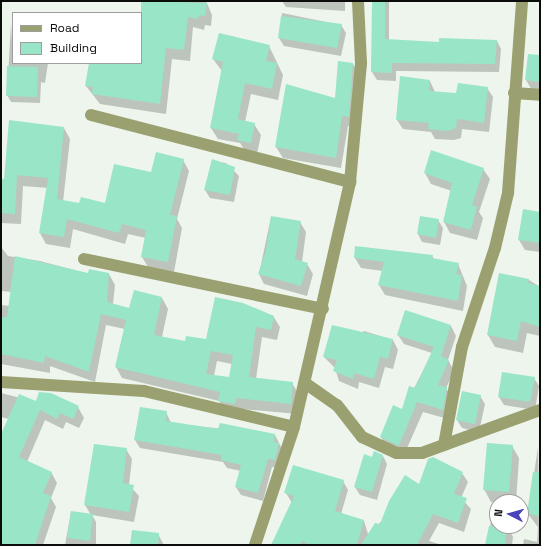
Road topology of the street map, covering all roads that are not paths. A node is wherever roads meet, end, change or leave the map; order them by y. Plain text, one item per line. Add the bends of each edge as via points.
1 (358, 1) edge
2 (522, 1) edge
3 (514, 93) junction
4 (540, 95) edge
5 (91, 115) dead end
6 (350, 182) junction
7 (84, 259) dead end
8 (323, 309) junction
9 (1, 382) edge
10 (305, 383) junction
11 (540, 410) edge
12 (294, 427) junction
13 (444, 445) junction
14 (255, 545) edge

1 - 6 street via 361,63
2 - 3 street
3 - 4 street
3 - 13 street via 508,193 496,248 462,347
5 - 6 street
6 - 8 street
7 - 8 street
8 - 10 street
9 - 12 street via 144,391
10 - 12 street
10 - 13 street via 337,405 362,437 374,445 397,453 422,453
11 - 13 street
12 - 14 street

